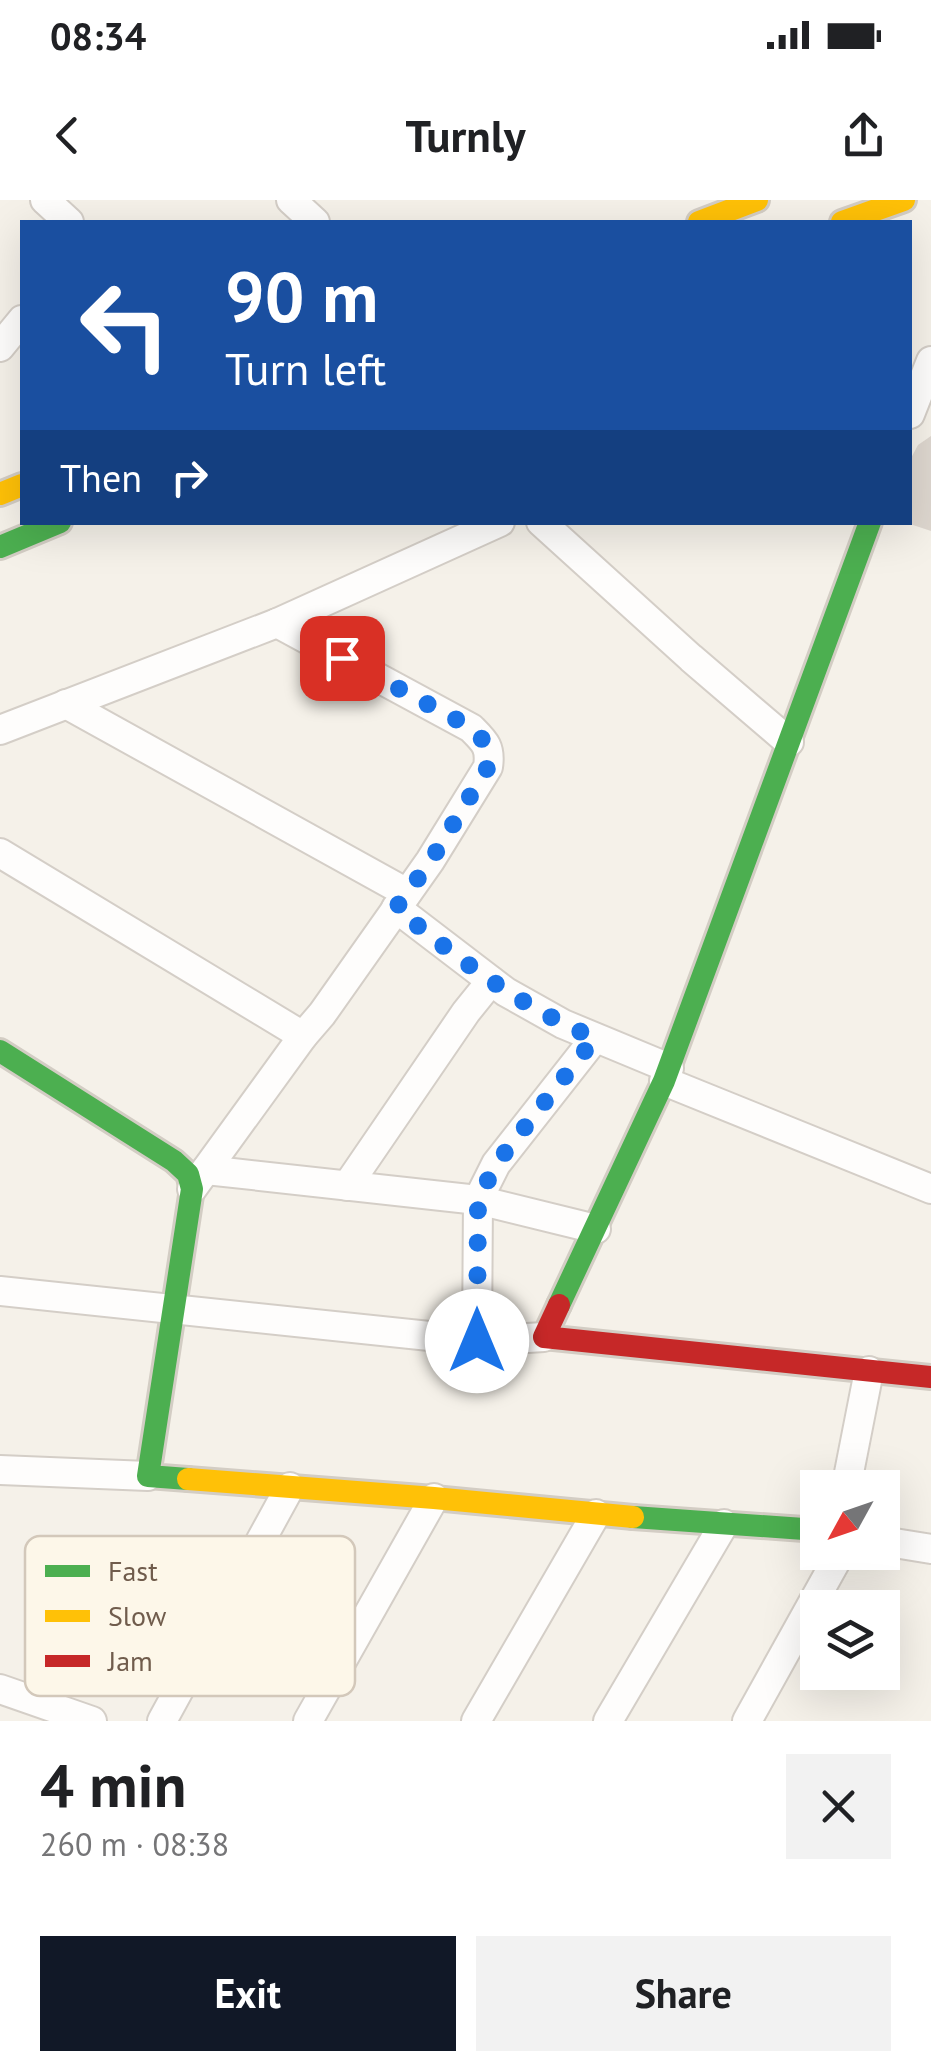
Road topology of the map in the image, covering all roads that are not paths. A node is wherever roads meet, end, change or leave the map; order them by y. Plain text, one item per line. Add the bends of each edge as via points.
1 (45, 200) edge
2 (291, 200) edge
3 (690, 200) edge
4 (757, 200) edge
5 (904, 200) edge
6 (710, 218) edge
7 (67, 220) edge
8 (313, 220) edge
9 (848, 220) edge
10 (20, 322) edge
11 (0, 347) edge
12 (931, 360) edge
13 (917, 400) edge
14 (52, 525) edge
15 (493, 525) edge
16 (543, 525) edge
17 (869, 525) edge
18 (0, 546) edge
19 (278, 623) junction
20 (66, 704) junction
21 (0, 730) edge
22 (788, 742) junction
23 (0, 853) edge
24 (401, 901) junction
25 (490, 981) junction
26 (303, 1036) junction
27 (595, 1038) junction
28 (0, 1051) edge
29 (667, 1074) junction
30 (199, 1180) junction
31 (347, 1186) junction
32 (931, 1189) edge
33 (478, 1200) junction
34 (596, 1229) junction
35 (0, 1292) edge
36 (174, 1310) junction
37 (544, 1338) junction
38 (477, 1341) junction
39 (869, 1371) junction
40 (931, 1377) edge
41 (0, 1470) edge
42 (850, 1470) edge
43 (148, 1476) junction
44 (290, 1488) junction
45 (434, 1498) junction
46 (596, 1514) junction
47 (724, 1524) junction
48 (800, 1529) edge
49 (264, 1536) edge
50 (900, 1544) edge
51 (931, 1549) edge
52 (831, 1570) edge
53 (355, 1638) edge
54 (0, 1689) edge
55 (176, 1696) edge
56 (322, 1696) edge
57 (92, 1721) edge
58 (162, 1721) edge
59 (308, 1721) edge
60 (476, 1721) edge
61 (608, 1721) edge
62 (747, 1721) edge

1 - 7 street
2 - 8 street
3 - 6 street
4 - 6 street
5 - 9 street
10 - 11 street
12 - 13 street
14 - 18 street
15 - 19 street
16 - 22 street
17 - 22 street
19 - 20 street
19 - 24 street via 472,728 490,752 488,767
20 - 21 street
20 - 24 street
22 - 29 street
23 - 26 street
24 - 25 street
24 - 26 street
25 - 27 street
25 - 31 street
26 - 30 street
27 - 29 street
27 - 33 street via 496,1164
28 - 30 street
29 - 32 street
29 - 34 street
30 - 31 street
30 - 36 street
31 - 33 street
33 - 34 street
33 - 38 street
34 - 37 street
35 - 36 street
36 - 38 street
36 - 43 street
37 - 38 street
37 - 39 street
39 - 40 street
39 - 42 street
41 - 43 street
43 - 44 street
44 - 45 street
44 - 49 street
45 - 46 street
45 - 53 street
46 - 47 street
46 - 60 street
47 - 48 street
47 - 61 street
50 - 51 street
52 - 62 street
54 - 57 street
55 - 58 street
56 - 59 street

